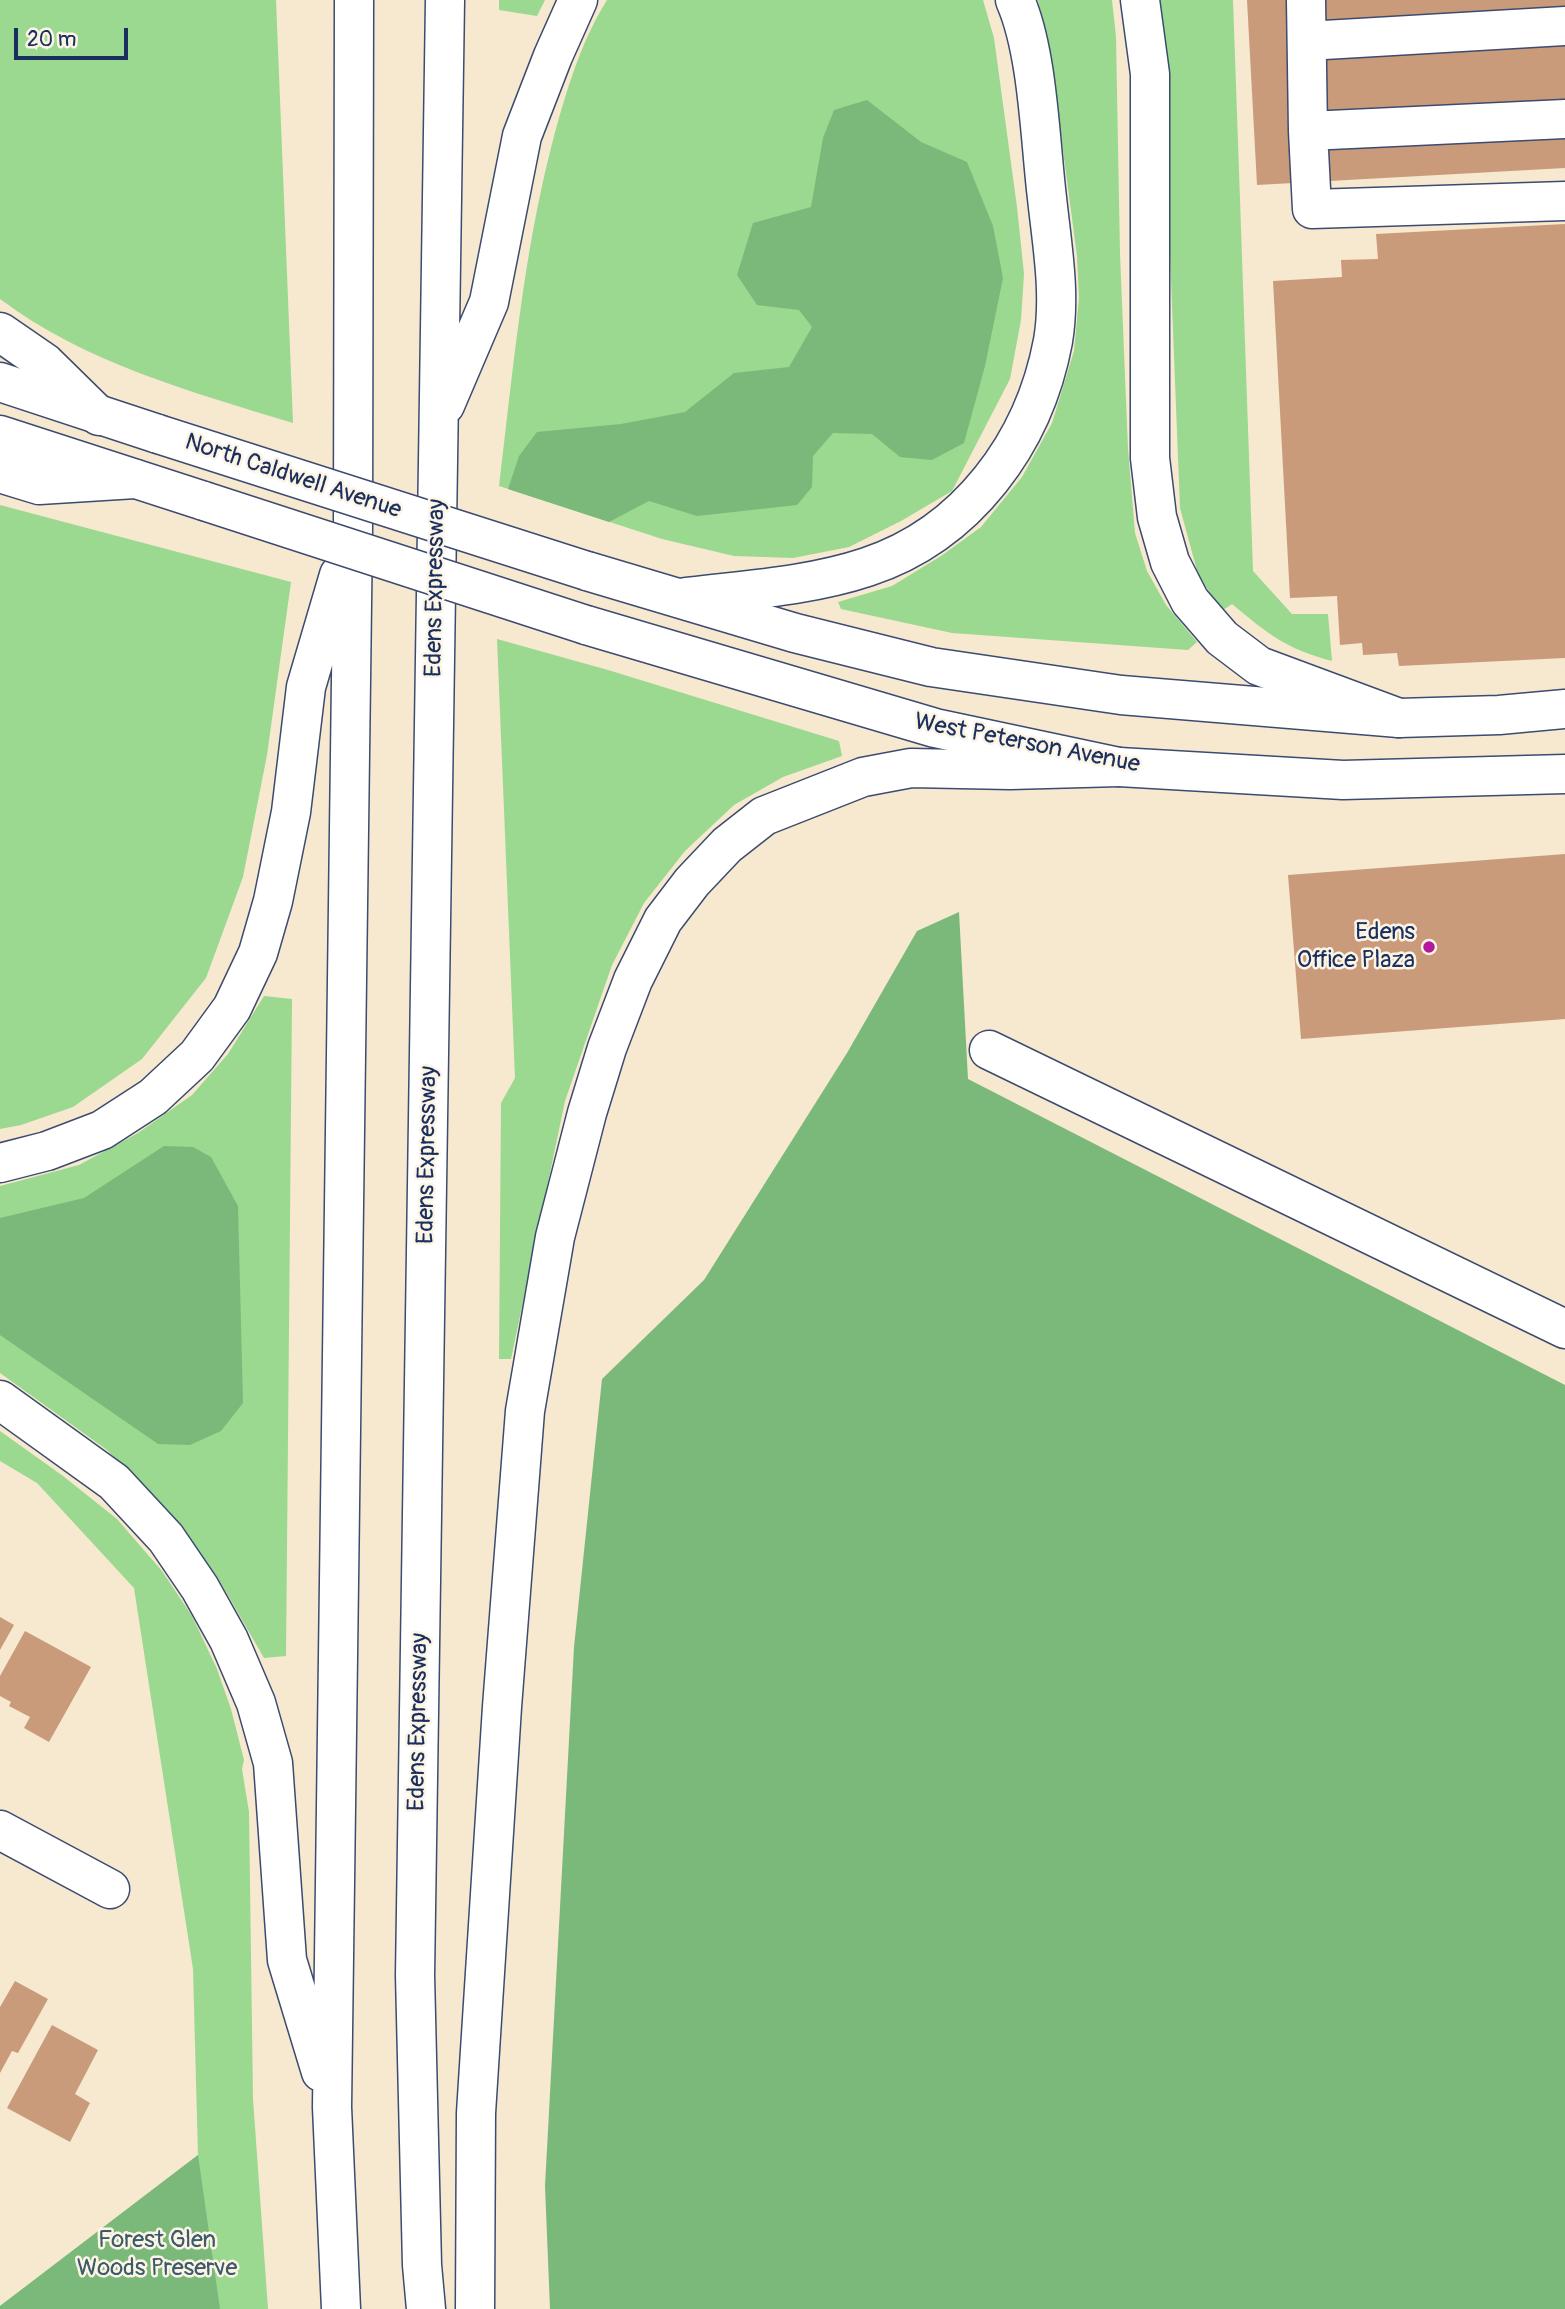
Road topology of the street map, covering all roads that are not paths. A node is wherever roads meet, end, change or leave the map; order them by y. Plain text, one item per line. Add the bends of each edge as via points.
1 (329, 0) edge
2 (354, 0) edge
3 (445, 0) edge
4 (578, 0) edge
5 (1015, 0) edge
6 (1140, 0) edge
7 (1306, 0) edge
8 (1565, 26) edge
9 (1307, 41) junction
10 (352, 85) junction
11 (1565, 119) edge
12 (1308, 131) junction
13 (1565, 201) edge
14 (0, 332) edge
15 (0, 382) edge
16 (99, 416) junction
17 (438, 423) junction
18 (0, 435) edge
19 (0, 473) edge
20 (135, 479) junction
21 (353, 529) junction
22 (678, 598) junction
23 (586, 625) joint
24 (1565, 709) edge
25 (1399, 718) junction
26 (1119, 767) junction
27 (1565, 775) edge
28 (989, 1051) dead end
29 (0, 1163) edge
30 (1565, 1329) edge
31 (0, 1400) edge
32 (0, 1830) edge
33 (110, 1889) dead end
34 (332, 2107) junction
35 (341, 2309) edge
36 (426, 2309) edge
37 (475, 2309) edge

1 - 10 main road
2 - 10 main road
3 - 17 main road, Edens Expressway
4 - 17 main road via 522,136 489,302
5 - 22 main road via 1032,67 1056,280 1053,339 1039,398 1018,440 991,480 954,518 915,546 823,579
6 - 25 main road via 1150,74 1150,458 1157,517 1170,562 1190,601 1222,638 1259,666
7 - 9 main road
8 - 9 main road
9 - 12 main road
10 - 21 main road
11 - 12 main road
12 - 13 main road via 1312,209
14 - 16 main road via 46,363
15 - 16 main road, North Caldwell Avenue
16 - 22 main road, North Caldwell Avenue, bridge
17 - 36 main road, Edens Expressway via 415,1975
18 - 20 main road, North Caldwell Avenue
19 - 20 main road via 39,485
20 - 23 main road, North Caldwell Avenue, bridge
21 - 29 main road via 306,687 291,812 273,901 258,953 232,1008 197,1056 153,1097 102,1130
21 - 34 main road
22 - 25 main road via 931,667 1121,695
23 - 26 main road, West Peterson Avenue via 935,728
24 - 25 main road
26 - 27 main road, West Peterson Avenue via 1343,780
26 - 37 main road via 911,768 863,777 775,811 727,845 692,883 663,920 633,980 587,1113 555,1237 525,1411 477,2113
28 - 30 main road
31 - 34 main road via 114,1482 166,1538 229,1640 256,1703 273,1763 287,1960
32 - 33 main road
34 - 35 main road

